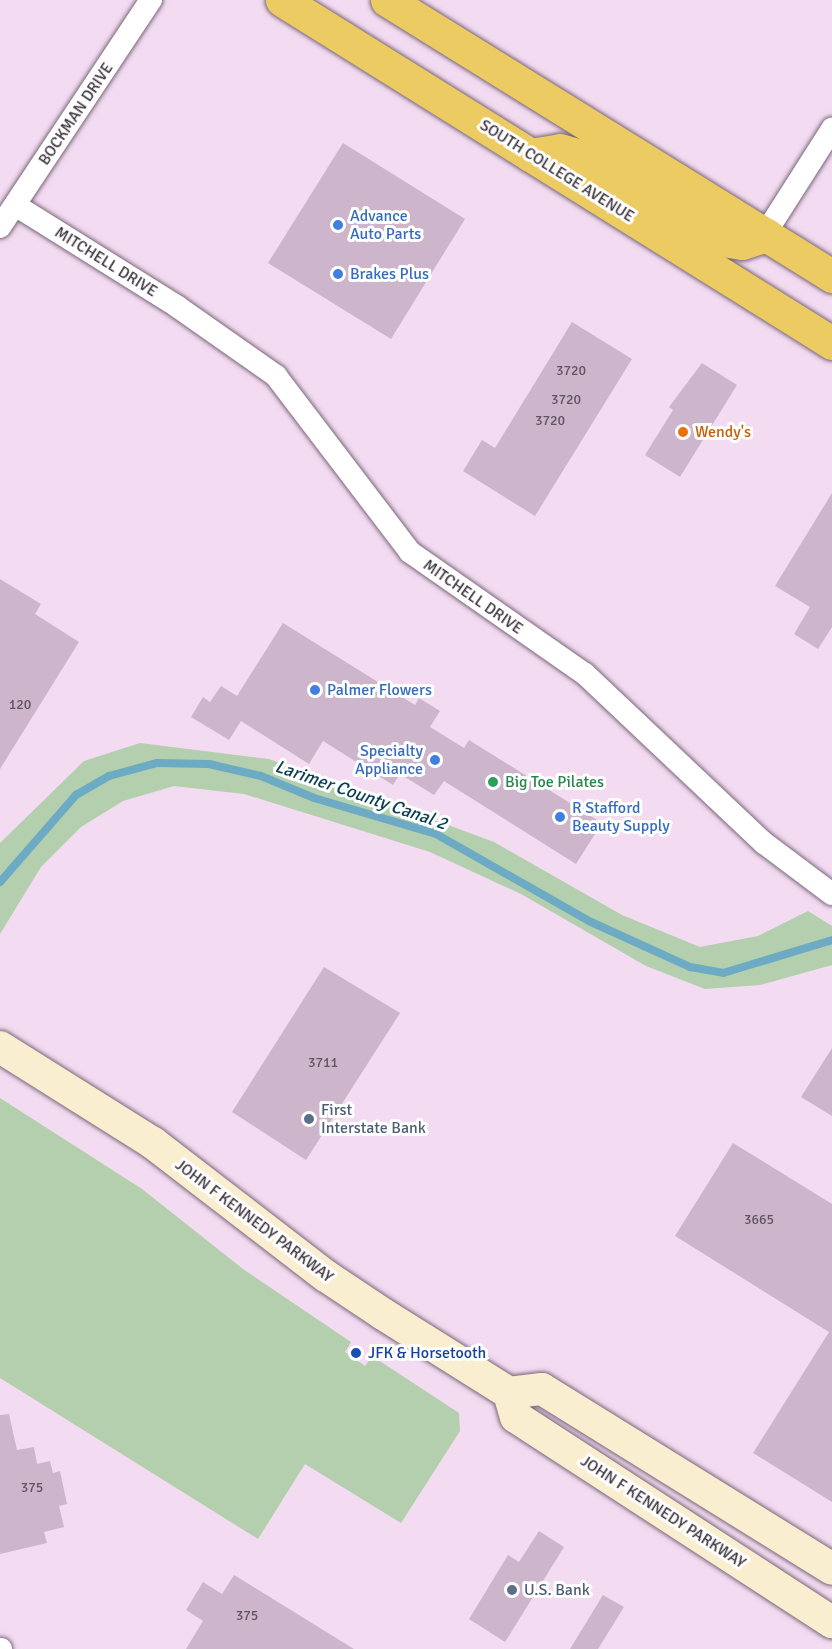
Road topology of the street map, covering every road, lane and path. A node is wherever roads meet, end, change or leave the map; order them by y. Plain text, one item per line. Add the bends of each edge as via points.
1 (151, 0) edge
2 (282, 0) edge
3 (387, 0) edge
4 (832, 129) edge
5 (530, 155) junction
6 (15, 205) junction
7 (0, 227) edge
8 (766, 235) junction
9 (832, 276) edge
10 (832, 343) edge
11 (832, 894) edge
12 (0, 1047) edge
13 (509, 1393) junction
14 (832, 1569) edge
15 (832, 1622) edge

1 - 6 street, BOCKMAN DRIVE
2 - 5 highway, SOUTH COLLEGE AVENUE
3 - 8 highway
4 - 8 street
5 - 8 highway via 560,150 592,159 721,240 742,243
5 - 10 highway, SOUTH COLLEGE AVENUE
6 - 7 street, BOCKMAN DRIVE
6 - 11 street, MITCHELL DRIVE via 178,307 276,376 410,552 585,674 764,843
8 - 9 highway
12 - 13 street, JOHN F KENNEDY PARKWAY via 153,1143 326,1276
13 - 14 street via 542,1389
13 - 15 street, JOHN F KENNEDY PARKWAY via 516,1417

